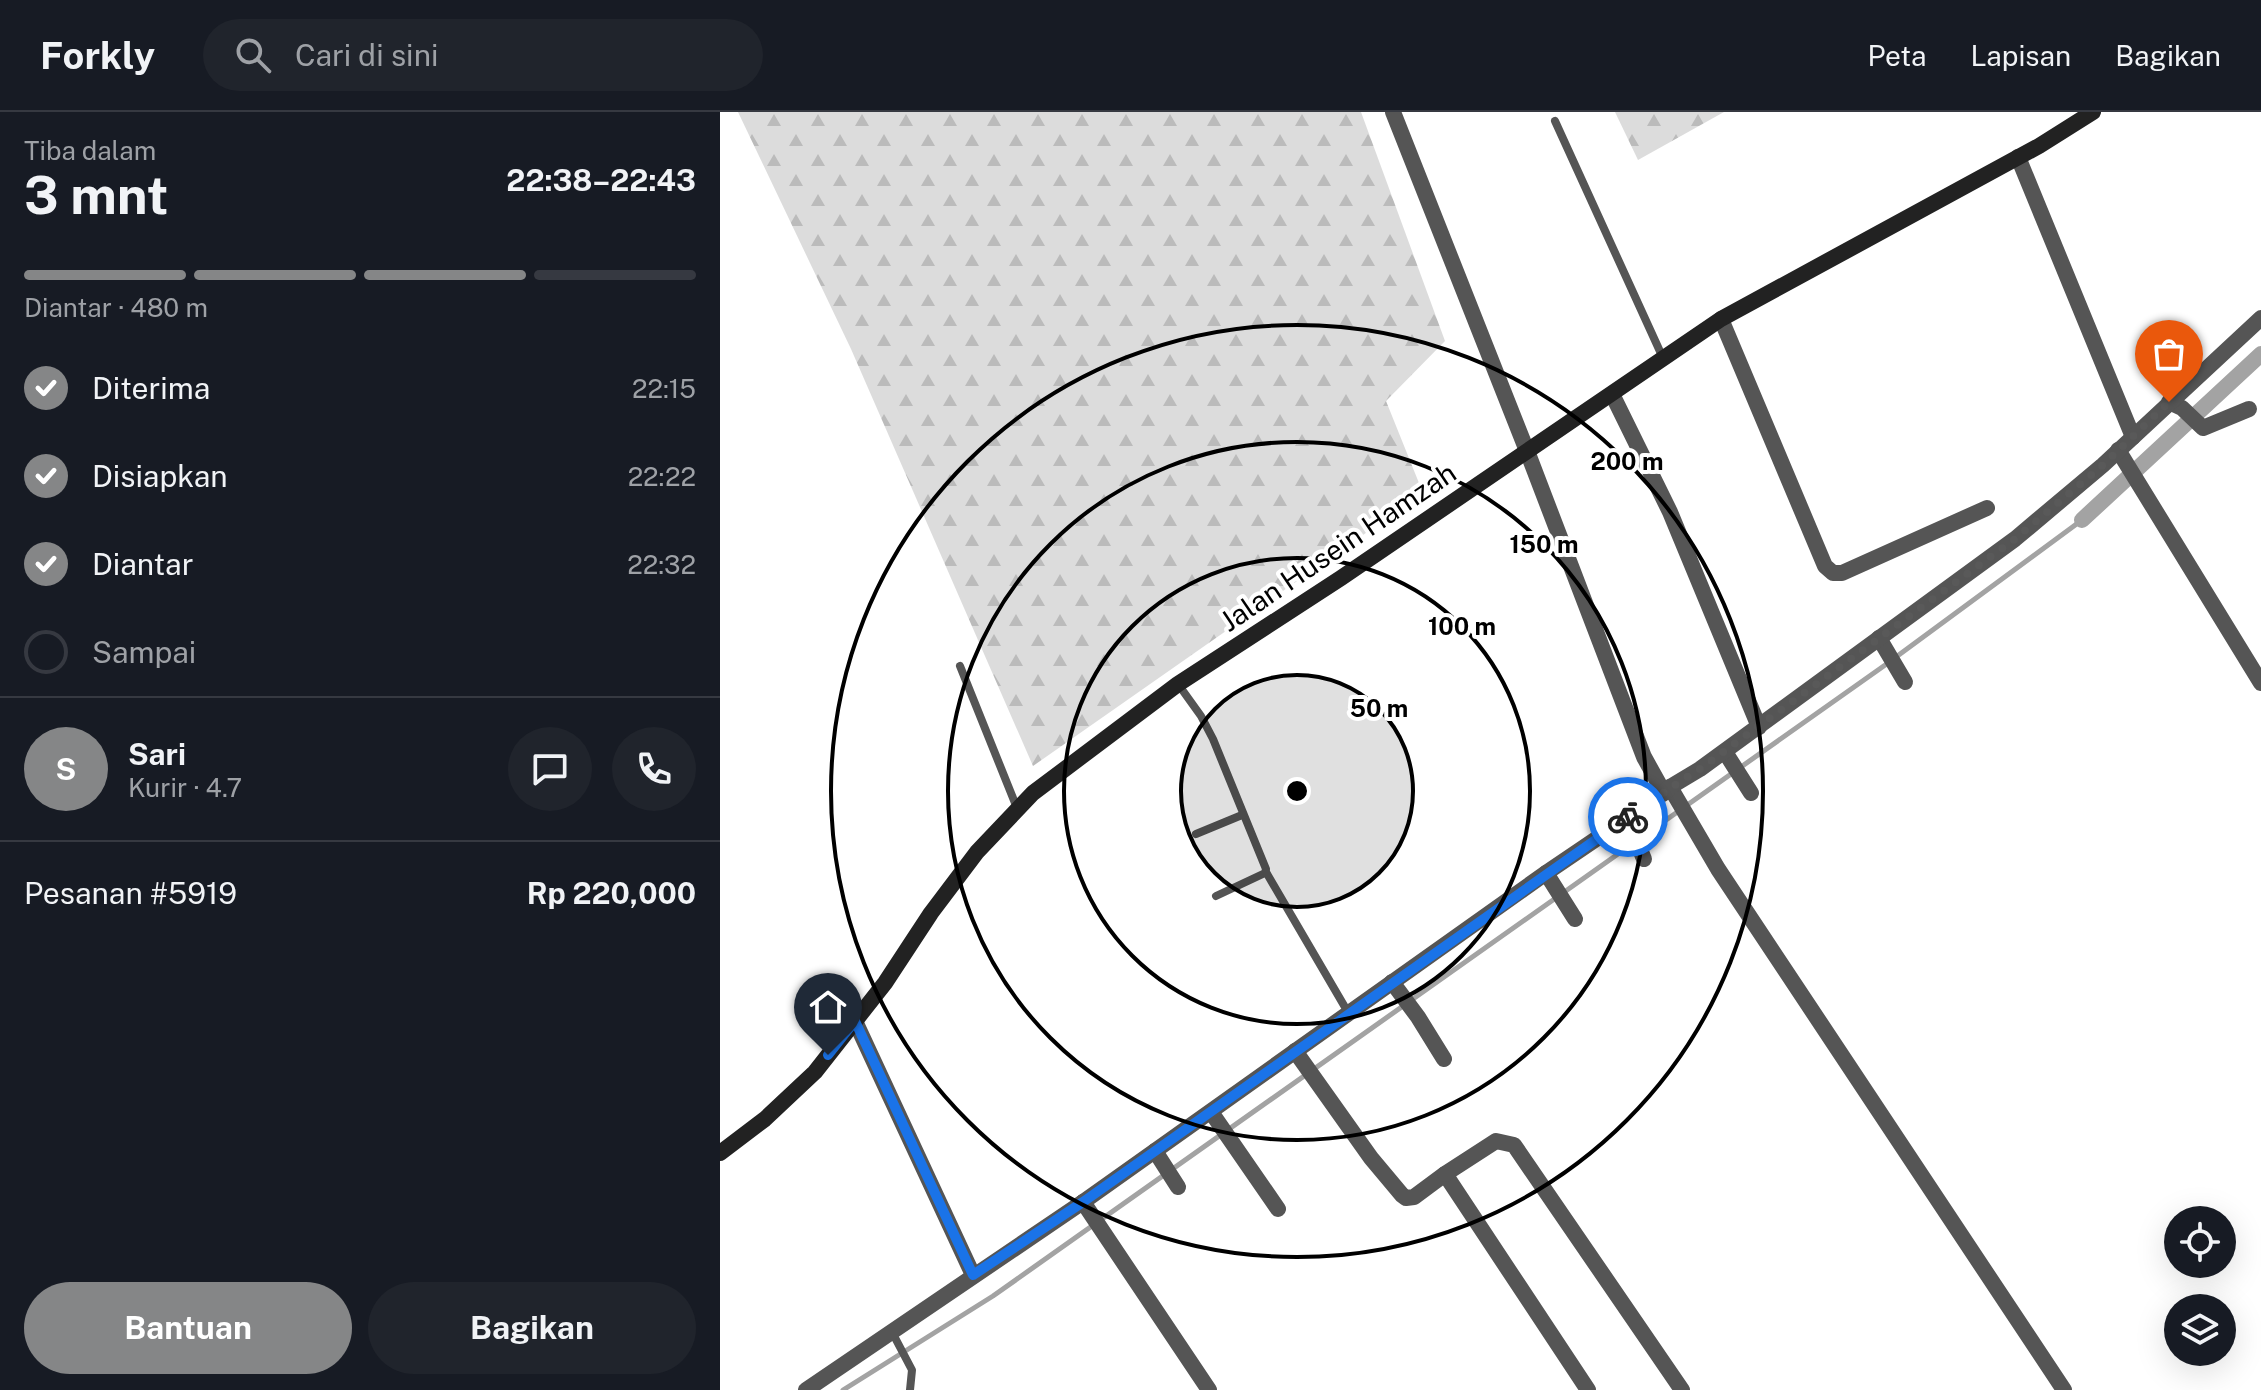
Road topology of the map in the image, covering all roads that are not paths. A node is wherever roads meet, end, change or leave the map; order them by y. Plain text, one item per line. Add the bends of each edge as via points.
1 (1393, 112) edge
2 (2093, 112) edge
3 (1555, 121) dead end
4 (2018, 157) junction
5 (2261, 318) edge
6 (1721, 319) junction
7 (1663, 358) junction
8 (1612, 394) junction
9 (2175, 405) junction
10 (2249, 409) dead end
11 (2133, 437) junction
12 (1527, 451) junction
13 (2120, 453) junction
14 (1987, 508) dead end
15 (1881, 642) junction
16 (960, 666) dead end
17 (1902, 677) dead end
18 (2261, 683) edge
19 (1178, 684) junction
20 (1759, 727) junction
21 (1728, 756) junction
22 (1748, 789) dead end
23 (1670, 792) junction
24 (1017, 808) junction
25 (1242, 815) junction
26 (1628, 820) junction
27 (1196, 834) dead end
28 (1642, 853) dead end
29 (1266, 872) junction
30 (1548, 876) junction
31 (1216, 896) dead end
32 (1572, 915) dead end
33 (1395, 986) junction
34 (1349, 1014) junction
35 (855, 1021) junction
36 (1299, 1056) junction
37 (1444, 1059) dead end
38 (1212, 1115) junction
39 (720, 1153) edge
40 (1158, 1157) junction
41 (1445, 1174) junction
42 (1178, 1187) dead end
43 (1084, 1202) junction
44 (1278, 1209) dead end
45 (973, 1275) junction
46 (893, 1333) junction
47 (811, 1389) edge
48 (910, 1390) edge
49 (1209, 1390) edge
50 (1588, 1390) edge
51 (1682, 1390) edge
52 (2064, 1390) edge

1 - 12 street
2 - 4 street, Jalan Husein Hamzah
3 - 7 lane
4 - 6 street, Jalan Husein Hamzah
4 - 11 street
5 - 9 street
6 - 7 street, Jalan Husein Hamzah
6 - 14 street via 1825,566 1833,573
7 - 8 street, Jalan Husein Hamzah
8 - 12 street, Jalan Husein Hamzah
8 - 20 street via 1670,512
9 - 10 street via 2203,428
9 - 11 street
11 - 13 street
12 - 19 street, Jalan Husein Hamzah
12 - 23 street via 1644,757
13 - 15 street
13 - 18 street
15 - 17 street
15 - 20 street
16 - 24 lane
19 - 24 street, Jalan Husein Hamzah
19 - 25 lane via 1213,739
20 - 21 street
21 - 22 street
21 - 23 street
23 - 26 street
23 - 52 street
24 - 35 street, Jalan Husein Hamzah via 977,852
25 - 27 lane
25 - 29 lane
26 - 28 street
26 - 30 street
29 - 31 lane
29 - 34 lane
30 - 32 street
30 - 33 street
33 - 34 street
33 - 37 street
34 - 36 street
35 - 39 street, Jalan Husein Hamzah via 815,1072
35 - 45 street
36 - 38 street
36 - 41 street via 1406,1198
38 - 40 street
38 - 44 street
40 - 42 street
40 - 43 street
41 - 50 street
41 - 51 street via 1496,1141 1514,1145
43 - 45 street
43 - 49 street
45 - 46 street
46 - 47 street
46 - 48 lane via 912,1370

